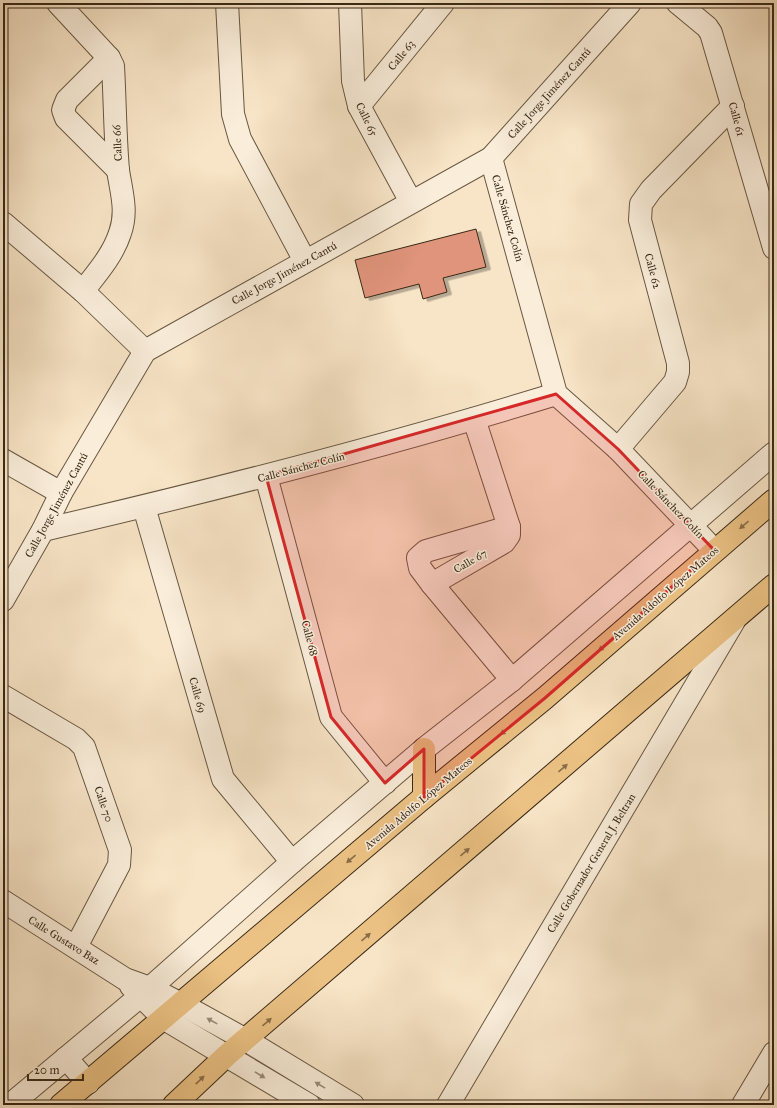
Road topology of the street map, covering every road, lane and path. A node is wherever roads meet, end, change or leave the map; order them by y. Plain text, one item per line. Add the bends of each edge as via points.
1 (58, 3) edge
2 (227, 3) edge
3 (350, 3) edge
4 (443, 3) edge
5 (630, 3) edge
6 (678, 3) edge
7 (109, 58) junction
8 (359, 106) junction
9 (733, 106) junction
10 (491, 158) junction
11 (118, 170) junction
12 (756, 191) junction
13 (411, 202) junction
14 (774, 208) edge
15 (3, 223) edge
16 (774, 248) edge
17 (305, 261) junction
18 (83, 291) junction
19 (145, 351) junction
20 (556, 394) junction
21 (474, 419) junction
22 (618, 449) junction
23 (774, 453) edge
24 (3, 460) edge
25 (266, 476) junction
26 (61, 493) junction
27 (774, 500) edge
28 (144, 507) junction
29 (691, 524) junction
30 (509, 527) junction
31 (43, 530) junction
32 (714, 550) junction
33 (432, 584) junction
34 (774, 585) edge
35 (3, 600) edge
36 (735, 620) junction
37 (512, 680) junction
38 (3, 696) edge
39 (424, 749) junction
40 (385, 783) junction
41 (424, 797) junction
42 (292, 862) junction
43 (3, 901) edge
44 (76, 947) junction
45 (145, 993) junction
46 (181, 1004) junction
47 (163, 1018) junction
48 (246, 1040) junction
49 (774, 1053) edge
50 (226, 1055) junction
51 (66, 1058) junction
52 (88, 1083) junction
53 (10, 1105) edge
54 (62, 1105) edge
55 (174, 1105) edge
56 (309, 1105) edge
57 (353, 1105) edge
58 (448, 1105) edge
59 (743, 1105) edge

1 - 7 street, Calle 66
2 - 17 street via 233,114 240,140
3 - 8 street, Calle 65 via 353,81
4 - 8 street, Calle 63
5 - 10 street, Calle Jorge Jiménez Cantú
6 - 9 street, Calle 61 via 709,30
7 - 11 street, Calle 66 via 114,66
7 - 11 street via 67,100 63,110 66,118
8 - 13 street, Calle 65
9 - 12 street, Calle 61
9 - 22 street, Calle 62 via 651,190 641,204 640,220 678,363 678,372 675,382
10 - 13 street, Calle Jorge Jiménez Cantú
10 - 20 street, Calle Sánchez Colín
11 - 18 street, Calle 66 via 124,206 121,232 107,260
12 - 14 street
12 - 16 street, Calle 61
13 - 17 street, Calle Jorge Jiménez Cantú
15 - 18 street
17 - 19 street, Calle Jorge Jiménez Cantú
18 - 19 street
19 - 26 street, Calle Jorge Jiménez Cantú
20 - 21 street, Calle Sánchez Colín
20 - 22 street, Calle Sánchez Colín
21 - 25 street, Calle Sánchez Colín
21 - 30 street
22 - 29 street, Calle Sánchez Colín
23 - 29 street
24 - 26 street
25 - 28 street, Calle Sánchez Colín
25 - 40 street, Calle 68 via 331,717
26 - 31 street, Calle Jorge Jiménez Cantú
27 -> 32 main road, Avenida Adolfo López Mateos
28 - 31 street, Calle Sánchez Colín
28 - 42 street, Calle 69 via 223,779
29 - 32 street, Calle Sánchez Colín
29 - 37 street
30 - 33 street, Calle 67 via 509,535 504,542
30 - 33 street via 421,554 418,558 420,568
31 - 35 street, Calle Jorge Jiménez Cantú
32 -> 41 main road, Avenida Adolfo López Mateos via 545,698
33 - 37 street
34 - 36 main road
48 -> 36 main road
36 - 58 street, Calle Gobernador General J. Beltran
37 - 39 street
38 - 44 street, Calle 70 via 76,739 84,747 120,850 119,865
39 - 40 street
39 - 41 main road
40 - 42 street
41 -> 46 main road, Avenida Adolfo López Mateos
42 - 45 street
43 - 44 street, Calle Gustavo Baz
44 - 45 street, Calle Gustavo Baz
45 - 46 street, Calle Gustavo Baz
45 - 47 street, Calle Gustavo Baz
45 - 51 street
46 - 47 main road, Avenida Adolfo López Mateos
48 -> 46 street, Calle Gustavo Baz
47 - 50 street, Calle Gustavo Baz
47 - 52 main road, Avenida Adolfo López Mateos
48 - 50 main road
57 -> 48 street, Calle Gustavo Baz
49 - 59 street
55 -> 50 main road
50 -> 56 street, Calle Gustavo Baz
51 - 52 street
51 - 53 street
52 - 54 main road, Avenida Adolfo López Mateos

